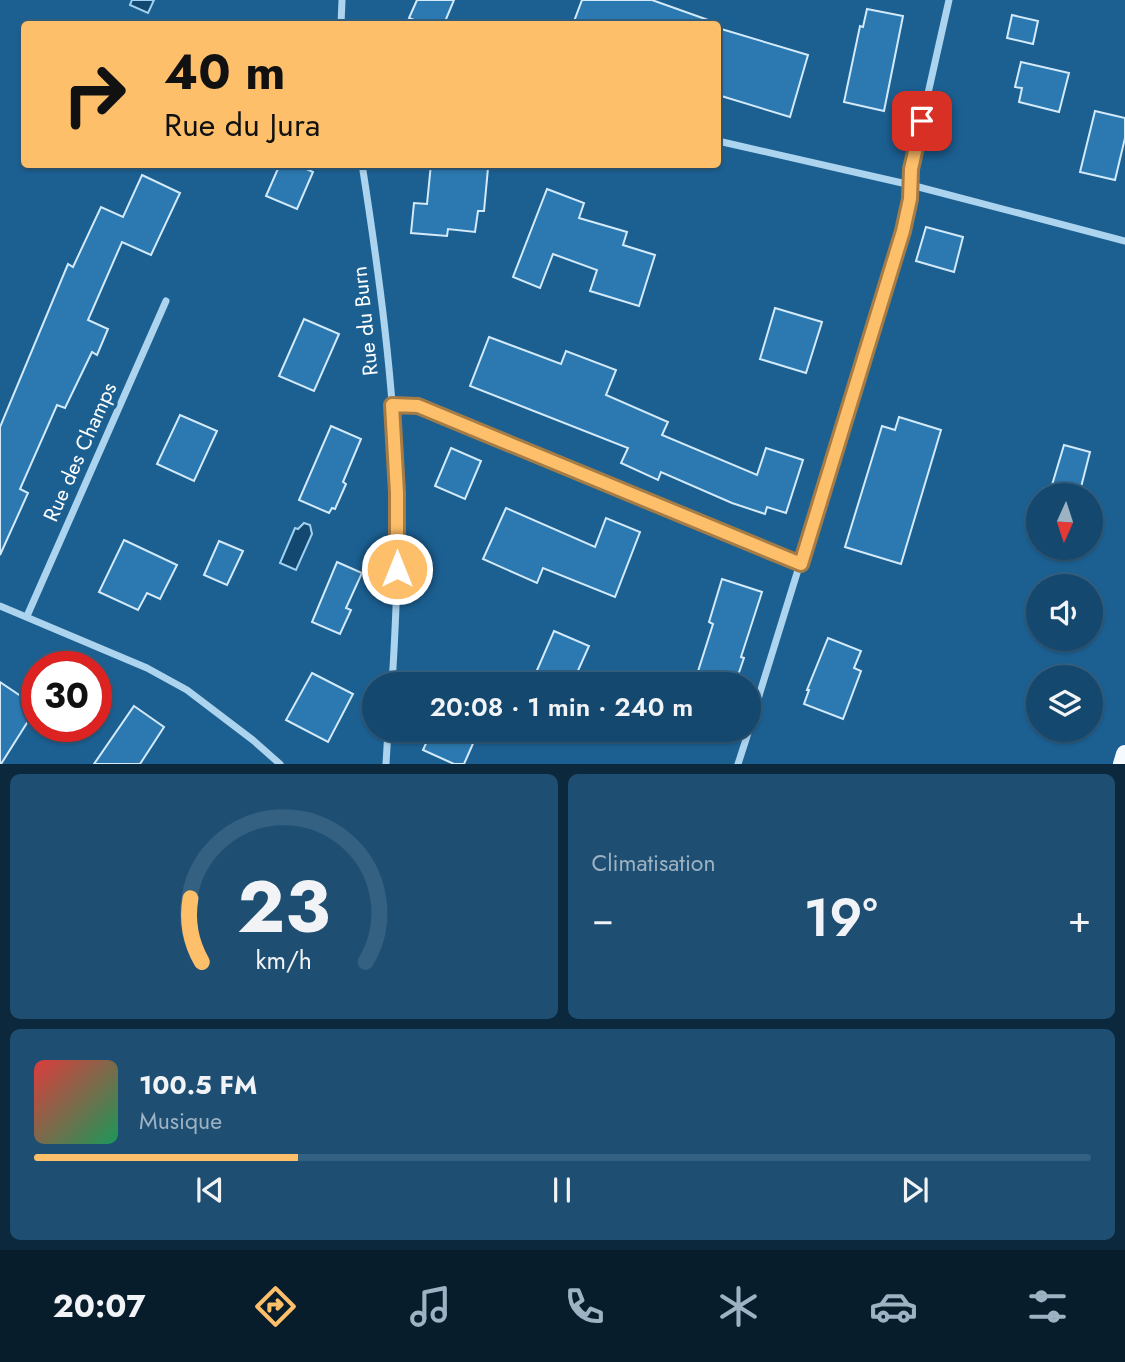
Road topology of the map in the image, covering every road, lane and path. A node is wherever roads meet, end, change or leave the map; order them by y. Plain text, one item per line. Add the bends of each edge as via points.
1 (342, 0) edge
2 (950, 0) edge
3 (341, 21) edge
4 (721, 142) edge
5 (363, 168) edge
6 (911, 185) junction
7 (1125, 241) edge
8 (166, 301) dead end
9 (392, 405) junction
10 (801, 564) junction
11 (0, 606) edge
12 (27, 616) junction
13 (393, 672) edge
14 (761, 691) edge
15 (387, 742) edge
16 (745, 742) edge
17 (1125, 754) edge
18 (279, 764) edge
19 (386, 764) edge
20 (738, 764) edge
21 (1122, 764) edge

1 - 3 street
2 - 6 street
4 - 6 street
5 - 9 street, Rue du Burn
6 - 7 street
6 - 10 street via 903,231
8 - 12 street, Rue des Champs
9 - 10 street via 418,406
9 - 13 street, Rue du Burn via 397,493
10 - 14 street
11 - 12 street
12 - 18 street via 187,690
15 - 19 street
16 - 20 street
17 - 21 main road

